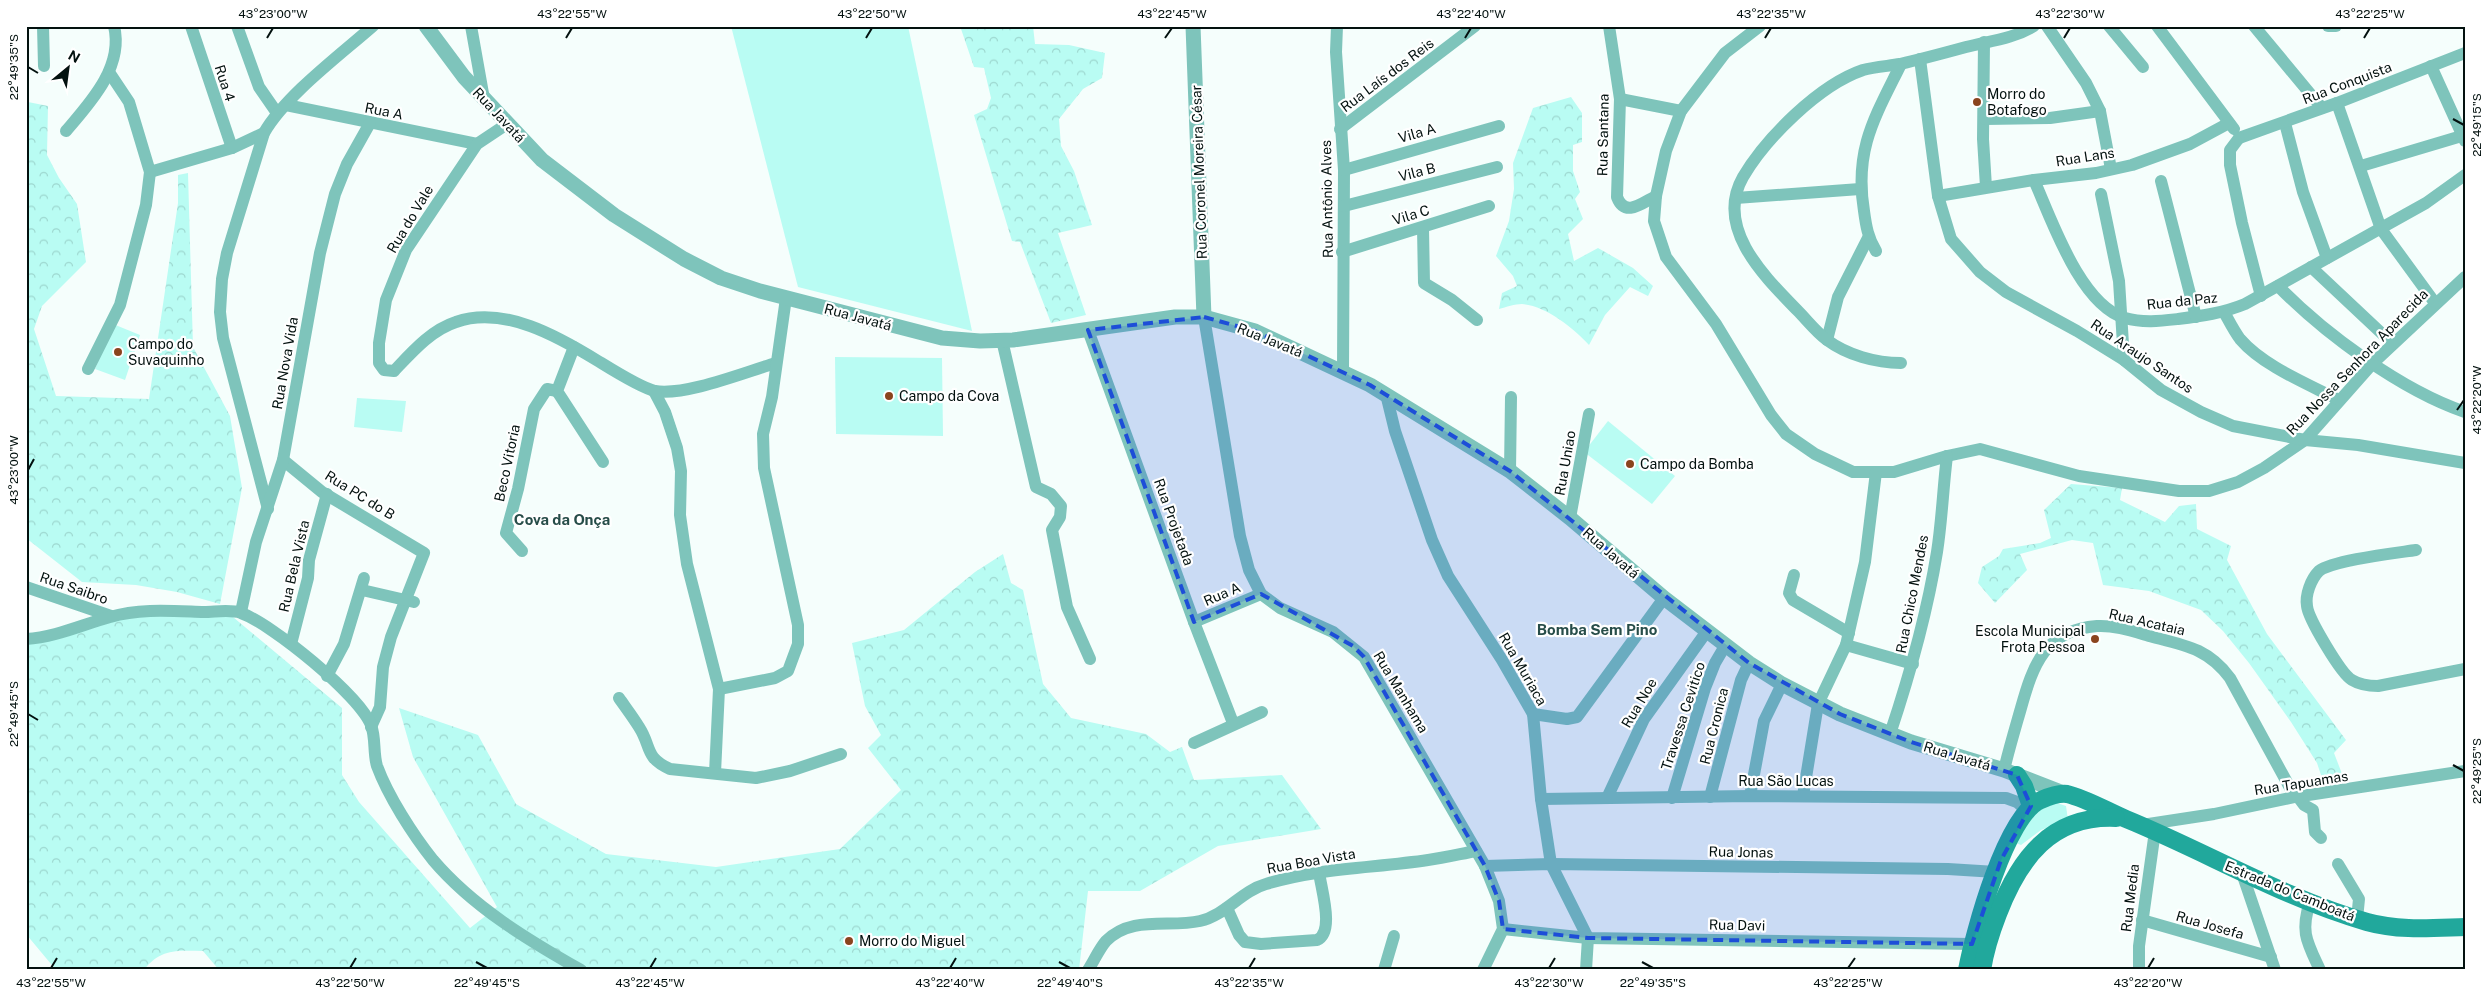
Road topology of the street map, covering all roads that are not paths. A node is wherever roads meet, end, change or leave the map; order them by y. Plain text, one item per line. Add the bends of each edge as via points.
1 (43, 26) edge
2 (114, 26) edge
3 (191, 26) edge
4 (238, 26) edge
5 (373, 26) edge
6 (426, 26) edge
7 (471, 26) edge
8 (1193, 26) edge
9 (1338, 26) edge
10 (1475, 26) edge
11 (1609, 26) edge
12 (1760, 26) edge
13 (2034, 26) edge
14 (2047, 26) edge
15 (2109, 26) edge
16 (2157, 26) edge
17 (2254, 26) edge
18 (2328, 26) edge
19 (2336, 26) edge
20 (2001, 33) edge
21 (1984, 42) junction
22 (2465, 53) edge
23 (1920, 59) junction
24 (1901, 64) junction
25 (44, 66) dead end
26 (2431, 66) junction
27 (2143, 67) dead end
28 (109, 72) junction
29 (484, 99) junction
30 (1620, 99) junction
31 (2337, 104) junction
32 (2322, 108) junction
33 (282, 109) junction
34 (1681, 111) junction
35 (2100, 111) junction
36 (1985, 119) junction
37 (370, 123) junction
38 (2230, 123) junction
39 (2285, 123) junction
40 (507, 124) junction
41 (1499, 126) dead end
42 (1340, 129) junction
43 (66, 131) dead end
44 (264, 133) junction
45 (2239, 138) junction
46 (2464, 138) edge
47 (477, 144) junction
48 (232, 148) junction
49 (2361, 166) junction
50 (1497, 167) dead end
51 (2111, 169) junction
52 (1344, 170) junction
53 (150, 172) junction
54 (2465, 175) edge
55 (2034, 180) junction
56 (2161, 181) dead end
57 (1986, 187) junction
58 (1860, 189) junction
59 (2101, 194) dead end
60 (1656, 196) junction
61 (1938, 196) junction
62 (1736, 198) junction
63 (1344, 206) junction
64 (1488, 206) dead end
65 (1422, 228) junction
66 (2381, 229) junction
67 (1868, 238) junction
68 (1876, 251) dead end
69 (1342, 252) junction
70 (2327, 258) junction
71 (2312, 267) junction
72 (2465, 277) edge
73 (2278, 286) junction
74 (2261, 296) junction
75 (786, 298) junction
76 (2435, 303) junction
77 (2224, 312) junction
78 (1204, 317) junction
79 (2123, 317) junction
80 (2196, 317) junction
81 (1476, 320) dead end
82 (1088, 330) junction
83 (1002, 340) junction
84 (1827, 340) junction
85 (2393, 344) junction
86 (574, 347) junction
87 (2124, 360) junction
88 (776, 363) junction
89 (1901, 363) dead end
90 (2372, 363) junction
91 (88, 369) dead end
92 (1343, 372) junction
93 (556, 391) junction
94 (654, 391) junction
95 (1386, 394) junction
96 (1511, 397) dead end
97 (2339, 400) junction
98 (2465, 412) edge
99 (1589, 414) dead end
100 (2305, 440) junction
101 (1947, 456) junction
102 (283, 460) junction
103 (603, 462) dead end
104 (2465, 463) edge
105 (1510, 471) junction
106 (1876, 472) junction
107 (327, 494) junction
108 (268, 509) junction
109 (1570, 518) junction
110 (2416, 550) dead end
111 (522, 551) dead end
112 (1794, 575) dead end
113 (26, 587) edge
114 (1261, 594) junction
115 (1664, 598) junction
116 (409, 601) junction
117 (240, 612) junction
118 (112, 616) junction
119 (1194, 622) junction
120 (1707, 630) junction
121 (26, 639) edge
122 (1847, 639) junction
123 (291, 644) junction
124 (1725, 646) junction
125 (1090, 659) dead end
126 (1749, 663) junction
127 (1913, 664) junction
128 (2465, 669) edge
129 (327, 676) junction
130 (1782, 684) junction
131 (719, 689) junction
132 (619, 698) dead end
133 (1818, 704) junction
134 (1262, 712) dead end
135 (1533, 714) junction
136 (1233, 724) junction
137 (372, 727) junction
138 (1890, 734) junction
139 (1194, 743) dead end
140 (841, 754) dead end
141 (2465, 771) edge
142 (2010, 772) junction
143 (715, 773) junction
144 (2066, 794) junction
145 (1750, 796) junction
146 (1803, 796) junction
147 (1710, 797) junction
148 (2297, 797) junction
149 (1607, 798) junction
150 (1672, 798) junction
151 (1541, 799) junction
152 (2028, 808) junction
153 (2124, 818) junction
154 (2077, 822) junction
155 (2149, 828) junction
156 (2317, 831) dead end
157 (1476, 851) junction
158 (2005, 851) junction
159 (2022, 862) junction
160 (1551, 864) junction
161 (2338, 864) dead end
162 (1485, 866) junction
163 (1319, 872) junction
164 (1996, 872) junction
165 (2242, 873) junction
166 (2310, 902) junction
167 (1227, 908) junction
168 (2358, 919) junction
169 (2142, 920) junction
170 (2465, 927) edge
171 (1502, 929) junction
172 (1394, 936) dead end
173 (1588, 938) junction
174 (1972, 944) junction
175 (2271, 958) junction
176 (581, 970) edge
177 (1088, 970) edge
178 (1384, 970) edge
179 (1483, 970) edge
180 (1586, 970) edge
181 (1967, 970) edge
182 (1982, 970) edge
183 (2139, 970) edge
184 (2275, 970) edge
185 (2320, 970) edge

1 - 25 street
2 - 28 street via 115,54
3 - 48 street, Rua 4
4 - 33 street via 259,86
5 - 33 street
6 - 29 street, Rua Javatá
7 - 29 street
8 - 78 street, Rua Coronel Moreira César
9 - 42 street, Rua Antônio Alves via 1336,52
10 - 42 street, Rua Laís dos Reis
11 - 30 street, Rua Santana
12 - 34 street, Rua Nossa Senhora Aparecida via 1724,53
13 - 20 street via 2023,33
14 - 35 street via 2086,83
15 - 27 street
16 - 38 street
17 - 32 street
18 - 19 street
20 - 21 street
21 - 23 street
21 - 36 street
22 - 26 street, Rua Conquista
23 - 24 street
23 - 61 street, Rua Araujo Santos
24 - 58 street via 1872,124 1862,155
24 - 62 street via 1864,70 1839,81 1812,101 1778,133 1754,162 1742,179
26 - 31 street, Rua Conquista
26 - 46 street
28 - 43 street
28 - 53 street via 129,102
29 - 40 street, Rua Javatá
30 - 34 street
30 - 60 street, Rua Santana via 1617,198 1620,206 1626,209
31 - 32 street, Rua Conquista
31 - 49 street
32 - 39 street, Rua Conquista
33 - 37 street, Rua A
33 - 44 street
34 - 60 street, Rua Nossa Senhora Aparecida via 1666,151
35 - 36 street via 2050,118
35 - 51 street
36 - 57 street
37 - 47 street, Rua A
37 - 102 street, Rua Nova Vida via 347,164 335,194 320,252
38 - 45 street
38 - 51 street, Rua Lans via 2154,159
39 - 45 street, Rua Conquista
39 - 70 street via 2303,192
40 - 47 street, Rua do Vale
40 - 75 street, Rua Javatá via 542,160 614,215 684,260 721,278
41 - 52 street, Vila A
42 - 52 street, Rua Antônio Alves
44 - 48 street
44 - 108 street via 227,253 220,312 223,338
45 - 74 street via 2230,150 2230,165
46 - 49 street
47 - 86 street, Rua do Vale via 406,250 386,300 379,363 384,370 394,370 436,333 456,322 476,317 524,324
48 - 53 street
49 - 66 street
50 - 63 street, Vila B
51 - 55 street, Rua Lans
52 - 63 street, Rua Antônio Alves
53 - 91 street via 146,205 120,305
54 - 66 street, Rua da Paz
55 - 57 street, Rua Lans
55 - 79 street, Rua da Paz via 2073,268 2106,306
56 - 80 street
57 - 61 street, Rua Lans
58 - 62 street
58 - 67 street
59 - 79 street
60 - 106 street, Rua Nossa Senhora Aparecida via 1654,221 1666,257 1716,324 1786,434 1815,454 1853,472
61 - 87 street, Rua Araujo Santos via 1951,239 1980,272 2006,292 2077,330
62 - 84 street via 1736,226 1748,253 1778,291
63 - 69 street, Rua Antônio Alves
64 - 65 street, Vila C
65 - 69 street, Vila C
65 - 81 street via 1424,284 1452,300
66 - 70 street, Rua da Paz
66 - 76 street
67 - 68 street
67 - 84 street via 1838,297
69 - 92 street, Rua Antônio Alves
70 - 71 street, Rua da Paz
71 - 73 street, Rua da Paz
71 - 85 street
72 - 76 street, Rua Nossa Senhora Aparecida
73 - 74 street, Rua da Paz
73 - 90 street via 2310,317
74 - 77 street, Rua da Paz
75 - 83 street, Rua Javatá via 942,338
75 - 88 street
76 - 85 street, Rua Nossa Senhora Aparecida
77 - 80 street, Rua da Paz
77 - 97 street via 2240,339 2257,354
78 - 82 street, Rua Javatá via 1175,317
78 - 92 street, Rua Javatá via 1255,331
78 - 114 street, Rua Manhama via 1240,536 1249,570
79 - 80 street, Rua da Paz via 2148,322
79 - 87 street
82 - 83 street, Rua Javatá
82 - 119 street, Rua Projetada
83 - 125 street via 1036,487 1051,494 1061,506 1060,517 1052,530 1067,606
84 - 89 street via 1875,361
85 - 90 street, Rua Nossa Senhora Aparecida
86 - 93 street
86 - 94 street
87 - 100 street, Rua Araujo Santos via 2161,390 2201,412 2233,426
88 - 94 street via 680,391
88 - 131 street via 772,397 762,434 764,468 798,625 798,644 788,671 775,678
90 - 97 street, Rua Nossa Senhora Aparecida
90 - 98 street via 2450,407
92 - 95 street, Rua Javatá
93 - 103 street
93 - 111 street, Beco Vitoria via 547,389 534,409 506,533
94 - 131 street via 677,448 681,471 680,515 687,564
95 - 105 street, Rua Javatá
95 - 135 street, Rua Muriaca via 1395,431 1432,540 1448,576
96 - 105 street
97 - 100 street, Rua Nossa Senhora Aparecida
99 - 109 street, Rua Uniao
100 - 101 street, Rua Nossa Senhora Aparecida via 2238,482 2209,491 2179,491 2079,476 1980,449
100 - 104 street, Rua Araujo Santos via 2358,445
101 - 106 street, Rua Nossa Senhora Aparecida via 1894,472
101 - 127 street, Rua Chico Mendes via 1937,551
102 - 107 street, Rua PC do B
102 - 108 street, Rua Nova Vida
105 - 109 street, Rua Javatá
106 - 122 street via 1864,562
107 - 116 street, Rua PC do B via 424,553
107 - 123 street, Rua Bela Vista
108 - 117 street, Rua Nova Vida via 256,542
109 - 115 street, Rua Javatá
110 - 128 street via 2350,560 2320,571 2311,584 2306,608 2337,666 2351,680 2378,686
112 - 122 street via 1789,593 1793,600
113 - 118 street, Rua Saibro
114 - 119 street, Rua A
114 - 157 street, Rua Manhama via 1280,608 1333,632 1364,657
115 - 120 street, Rua Javatá
115 - 135 street via 1577,717 1567,719
116 - 129 street via 363,584 344,644
116 - 137 street via 389,645 383,667 380,707
117 - 118 street via 159,610
117 - 123 street
118 - 121 street via 56,635
119 - 136 street, Rua Projetada
120 - 124 street, Rua Javatá
120 - 149 street, Rua Noe via 1644,719
122 - 127 street
122 - 133 street
123 - 129 street
124 - 126 street, Rua Javatá
124 - 150 street, Travessa Cevitico via 1705,688
126 - 130 street, Rua Javatá
126 - 147 street, Rua Cronica via 1741,680
127 - 138 street, Rua Chico Mendes
129 - 137 street via 358,706
130 - 133 street, Rua Javatá
130 - 145 street via 1764,721
131 - 143 street
132 - 143 street via 641,729 650,755 659,764 684,772
133 - 138 street, Rua Javatá
133 - 146 street
134 - 136 street
135 - 151 street, Rua Muriaca
136 - 139 street
137 - 176 street via 376,764 384,782 433,860 475,902
138 - 142 street, Rua Javatá
140 - 143 street via 790,771 756,778
141 - 148 street, Rua Tapuamas
142 - 144 street, Rua Javatá
142 - 148 street, Rua Acataia via 2032,671 2042,654 2058,639 2077,629 2098,626 2124,629 2190,647 2206,653 2220,664
142 - 152 main road via 2024,786
144 - 152 main road via 2040,800
144 - 153 main road, Estrada do Camboatá
144 - 154 main road via 2073,802
145 - 146 street, Rua São Lucas
145 - 147 street, Rua São Lucas
146 - 152 street, Rua São Lucas via 2006,798
147 - 150 street, Rua São Lucas
148 - 155 street, Rua Tapuamas
148 - 156 street, Rua Acataia via 2313,810
149 - 150 street, Rua São Lucas
149 - 151 street, Rua São Lucas
151 - 160 street, Rua Muriaca
152 - 158 main road
153 - 154 main road, Estrada do Camboatá
153 - 155 main road, Estrada do Camboatá
154 - 159 main road, Estrada do Camboatá via 2040,844
155 - 165 main road, Estrada do Camboatá
155 - 169 street, Rua Media
157 - 162 street, Rua Manhama
157 - 163 street, Rua Boa Vista via 1428,860
158 - 159 main road via 2011,860
158 - 164 main road
159 - 182 main road, Estrada do Camboatá via 2004,897
160 - 162 street, Rua Jonas
160 - 164 street, Rua Jonas
160 - 173 street, Rua Muriaca
161 - 168 street via 2359,899
162 - 171 street, Rua Manhama via 1499,901
163 - 167 street, Rua Boa Vista via 1265,884 1250,890
163 - 167 street via 1326,918 1323,938 1261,944 1245,942
164 - 174 main road
165 - 166 main road, Estrada do Camboatá
165 - 175 street
166 - 168 main road, Estrada do Camboatá
166 - 185 street via 2304,934
167 - 177 street, Rua Boa Vista via 1199,921 1134,925 1122,929 1106,941
168 - 170 main road, Estrada do Camboatá via 2394,928
169 - 175 street, Rua Josefa
169 - 183 street, Rua Media
171 - 173 street, Rua Davi
171 - 179 street
172 - 178 street
173 - 174 street, Rua Davi
173 - 180 street
174 - 181 main road
175 - 184 street

